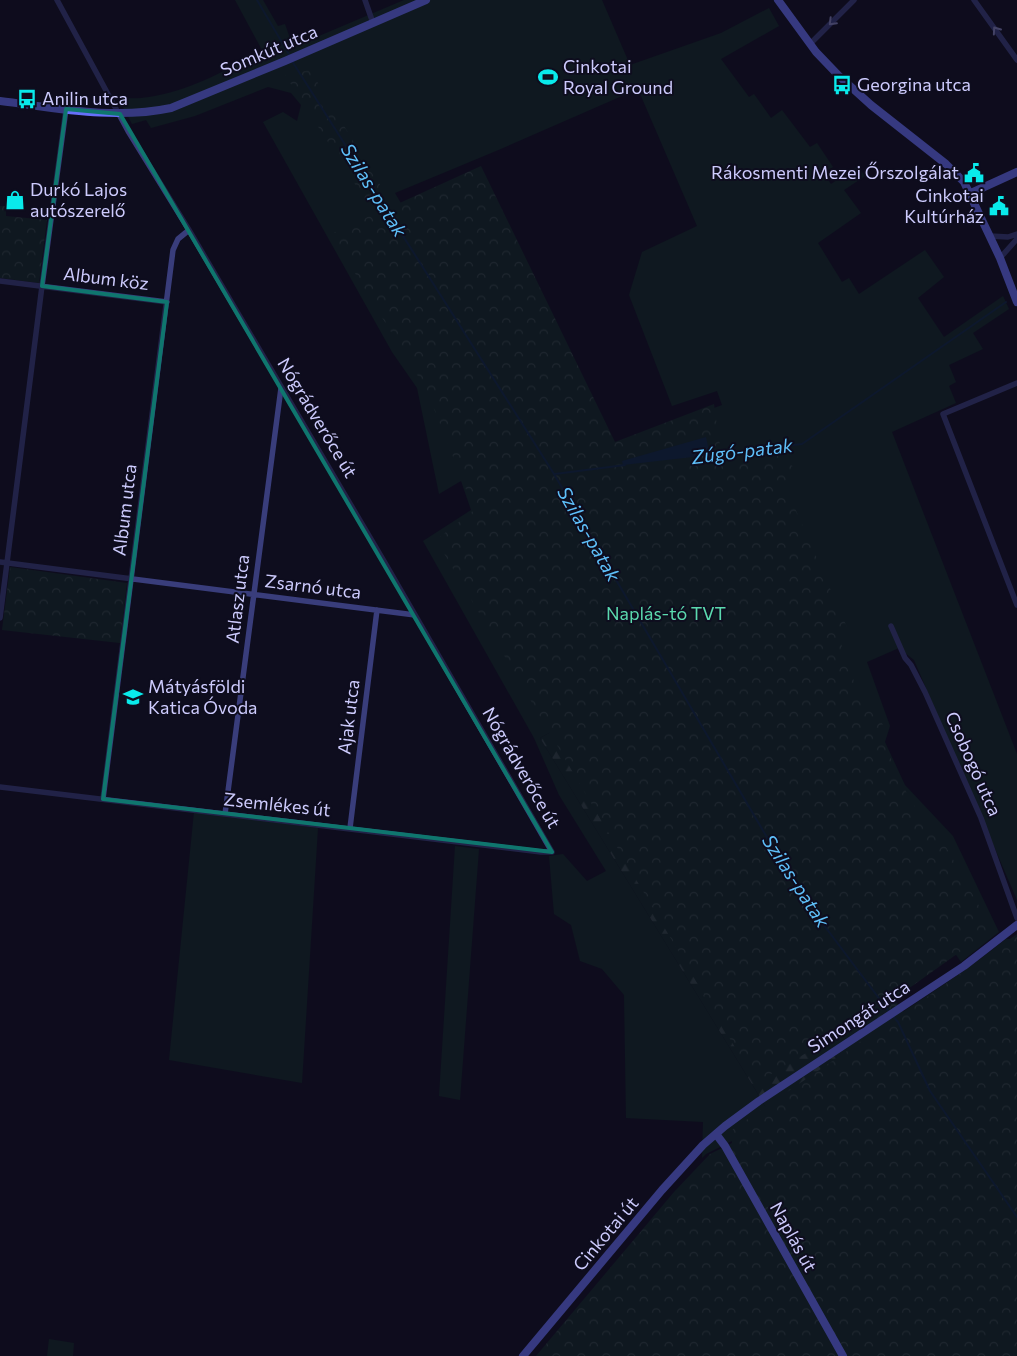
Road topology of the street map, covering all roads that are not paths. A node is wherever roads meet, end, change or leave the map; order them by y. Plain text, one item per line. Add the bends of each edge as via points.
1 (57, 0) edge
2 (365, 0) edge
3 (426, 0) edge
4 (778, 0) edge
5 (854, 0) edge
6 (974, 0) edge
7 (373, 23) junction
8 (810, 44) junction
9 (1017, 60) edge
10 (0, 101) edge
11 (66, 109) junction
12 (120, 114) junction
13 (1017, 172) edge
14 (971, 193) junction
15 (189, 230) junction
16 (1017, 234) edge
17 (990, 236) junction
18 (1017, 239) edge
19 (1000, 258) junction
20 (0, 281) edge
21 (42, 286) junction
22 (167, 302) junction
23 (1017, 302) edge
24 (1017, 382) edge
25 (281, 388) junction
26 (3, 562) edge
27 (132, 579) junction
28 (254, 594) junction
29 (1017, 605) edge
30 (377, 610) junction
31 (415, 615) junction
32 (0, 618) edge
33 (891, 626) dead end
34 (0, 787) edge
35 (103, 799) junction
36 (225, 814) junction
37 (350, 828) junction
38 (552, 852) joint
39 (1017, 918) edge
40 (1017, 925) edge
41 (716, 1134) junction
42 (523, 1356) edge
43 (843, 1356) edge

1 - 12 street, Nógrádverőce út
2 - 7 street
3 - 7 main road, Somkút utca
4 - 8 main road
5 -> 8 street
9 -> 6 street
7 - 12 main road, Somkút utca via 171,108
8 - 14 main road via 871,105 955,172
10 - 11 main road, Somkút utca
11 - 12 main road, Somkút utca
11 - 21 street
12 - 15 street, Nógrádverőce út
13 - 14 main road
14 - 17 main road
15 - 22 street, Album utca via 175,243
15 - 25 street, Nógrádverőce út
16 - 17 street
17 - 19 main road
18 - 19 street
19 - 23 main road
20 - 21 street, Album köz
21 - 22 street, Album köz
21 - 26 street
22 - 27 street, Album utca
24 - 29 street via 943,414
25 - 28 street, Atlasz utca
25 - 31 street, Nógrádverőce út
26 - 27 street, Zsarnó utca
26 - 32 street
27 - 28 street, Zsarnó utca
27 - 35 street, Album utca
28 - 30 street, Zsarnó utca
28 - 36 street, Atlasz utca
30 - 31 street, Zsarnó utca
30 - 37 street, Ajak utca
31 - 38 street, Nógrádverőce út
33 - 39 street, Csobogó utca via 925,692 981,818
34 - 35 street, Zsemlékes út
35 - 36 street, Zsemlékes út
36 - 37 street, Zsemlékes út
37 - 38 street, Zsemlékes út
40 - 41 main road, Simongát utca via 964,966 759,1101
41 - 42 main road, Cinkotai út via 662,1190
41 - 43 main road, Naplás út

